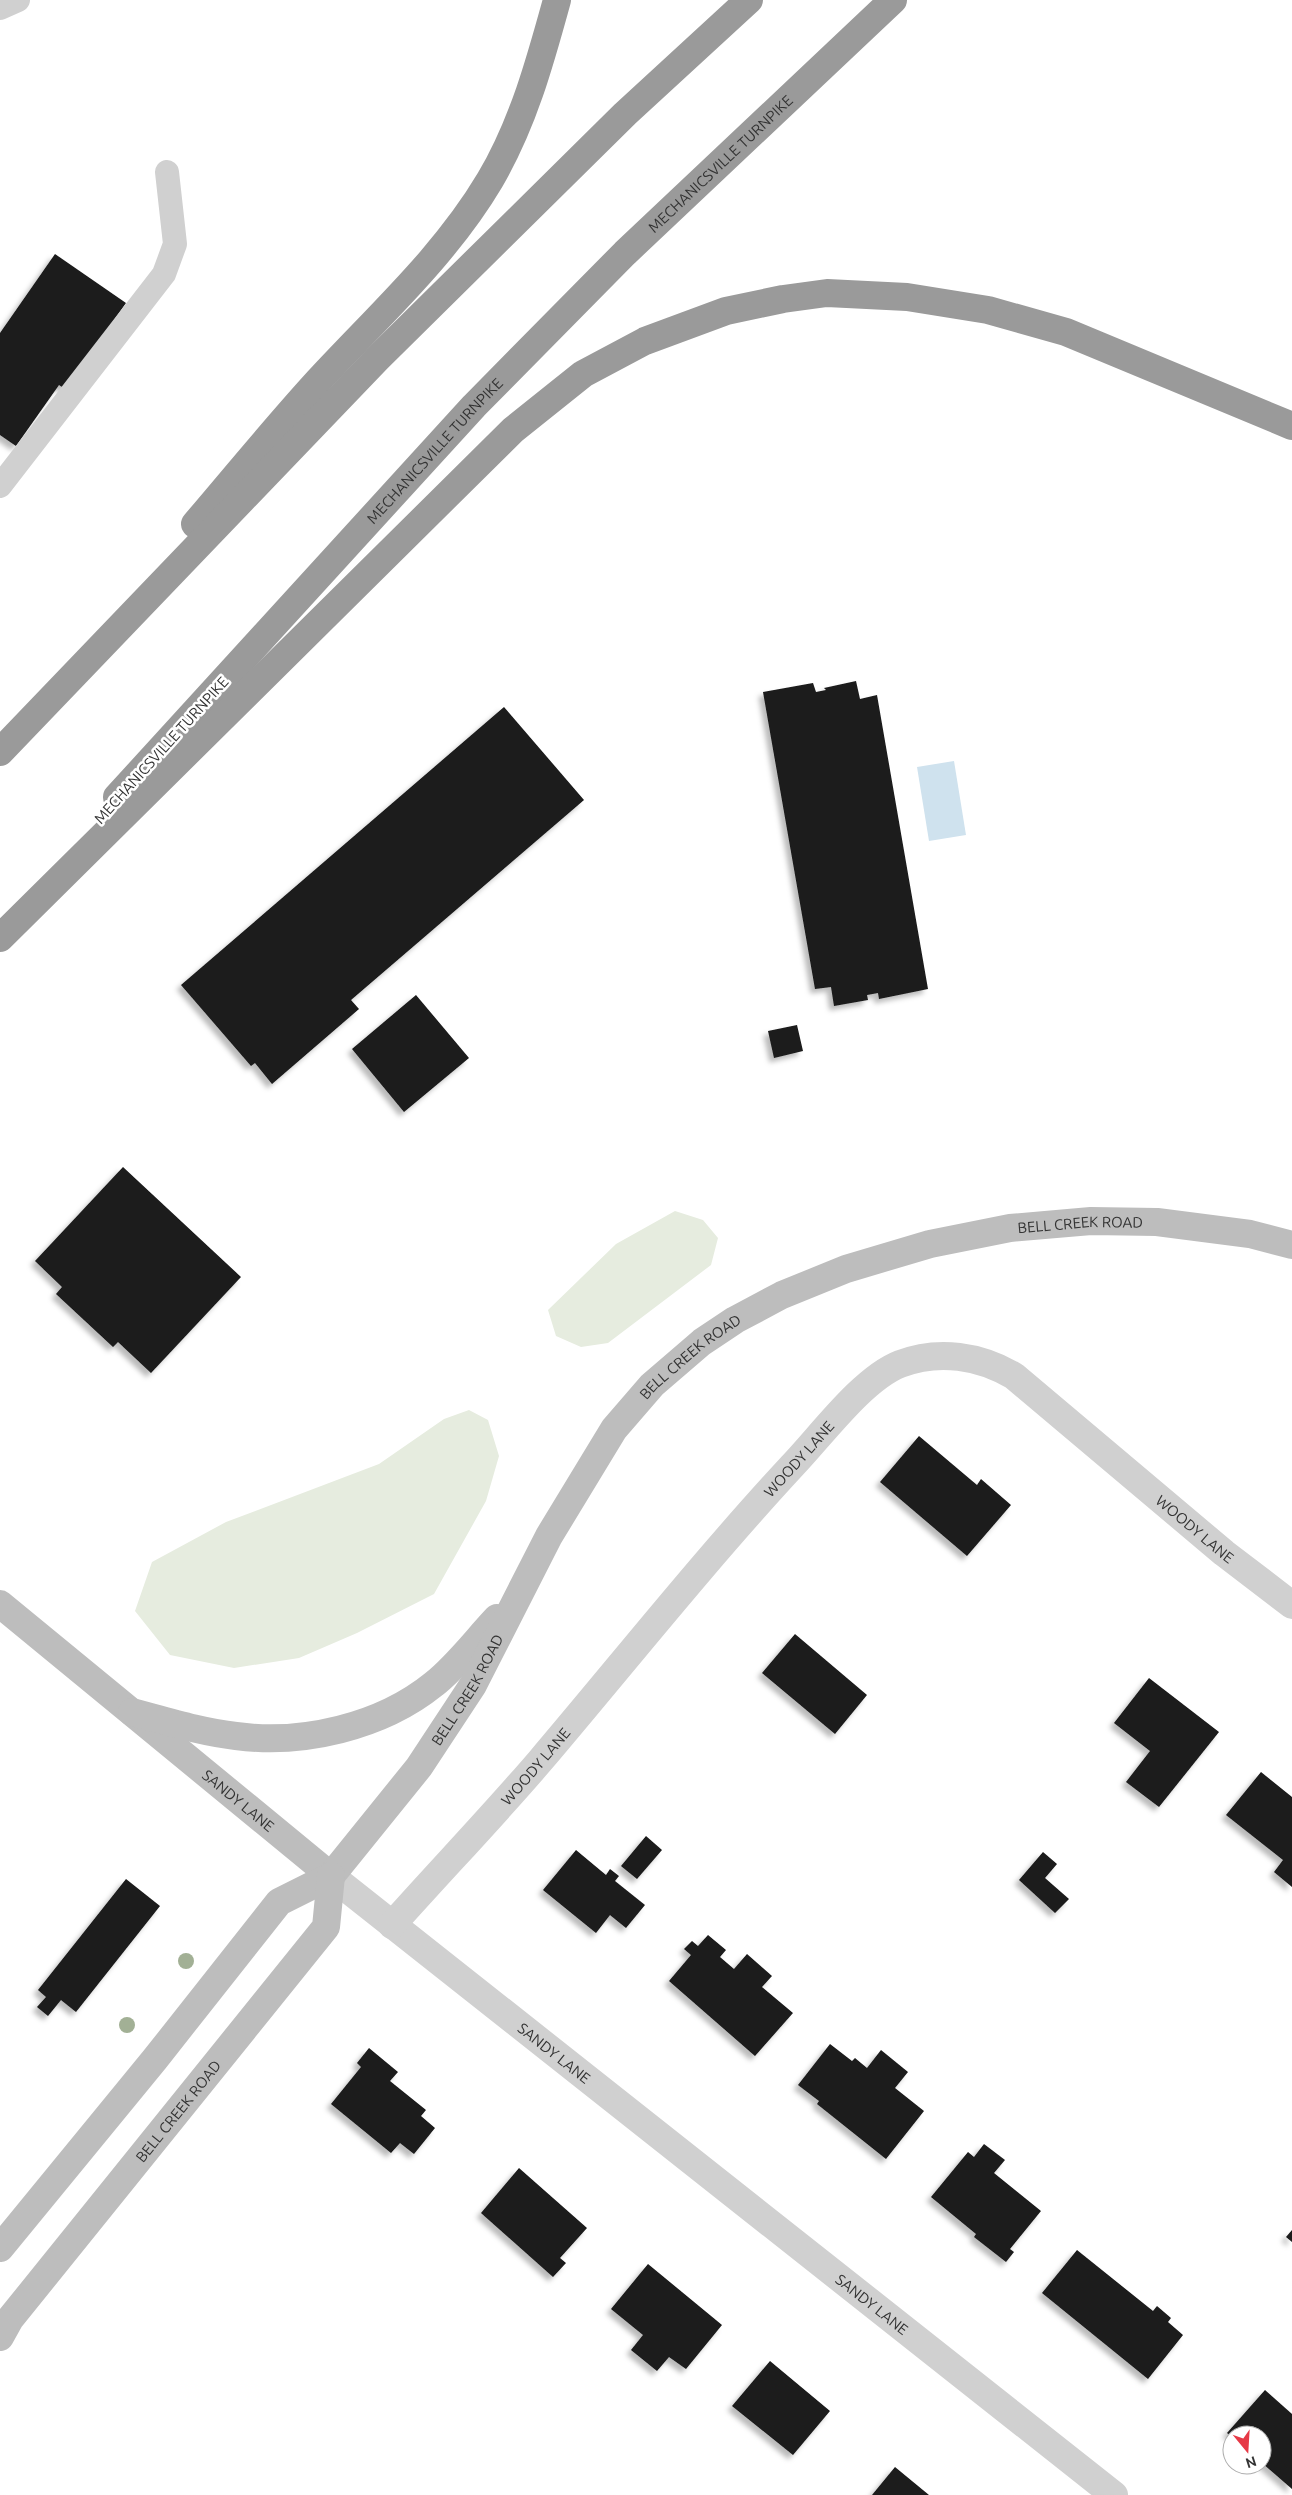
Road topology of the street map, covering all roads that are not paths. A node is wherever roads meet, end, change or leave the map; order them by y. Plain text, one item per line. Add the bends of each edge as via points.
1 (18, 0) edge
2 (556, 0) edge
3 (749, 0) edge
4 (893, 0) edge
5 (0, 8) edge
6 (167, 172) dead end
7 (1292, 426) edge
8 (0, 486) edge
9 (0, 751) edge
10 (0, 926) edge
11 (0, 938) edge
12 (1292, 1245) edge
13 (519, 1595) junction
14 (0, 1604) edge
15 (1292, 1605) edge
16 (132, 1712) junction
17 (331, 1876) junction
18 (392, 1924) junction
19 (0, 2248) edge
20 (0, 2337) edge
21 (1114, 2495) edge

1 - 5 lane
2 - 9 highway via 522,114 490,180 455,232 317,382
3 - 9 highway via 625,114 377,359
4 - 10 highway, MECHANICSVILLE TURNPIKE via 625,253 474,406
6 - 8 lane via 176,244 164,274
7 - 11 highway via 1066,332 988,310 908,297 827,293 783,299 726,311 645,341 582,374 513,430
12 - 13 street, BELL CREEK ROAD via 1250,1234 1156,1222 1091,1221 1010,1228 930,1244 846,1269 782,1295 702,1342 646,1392 614,1429 549,1536
13 - 16 street via 434,1684 397,1708 357,1724 316,1735 273,1738 236,1736
13 - 17 street, BELL CREEK ROAD via 473,1685 419,1767
14 - 16 street, SANDY LANE
15 - 18 street, WOODY LANE via 1224,1553 1014,1376 997,1366 965,1357 932,1356 900,1364 871,1381 735,1528 538,1762
16 - 17 street, SANDY LANE
17 - 18 street, SANDY LANE
17 - 19 street, BELL CREEK ROAD via 279,1902
17 - 20 street, BELL CREEK ROAD via 326,1927 138,2158 10,2319
18 - 21 street, SANDY LANE

